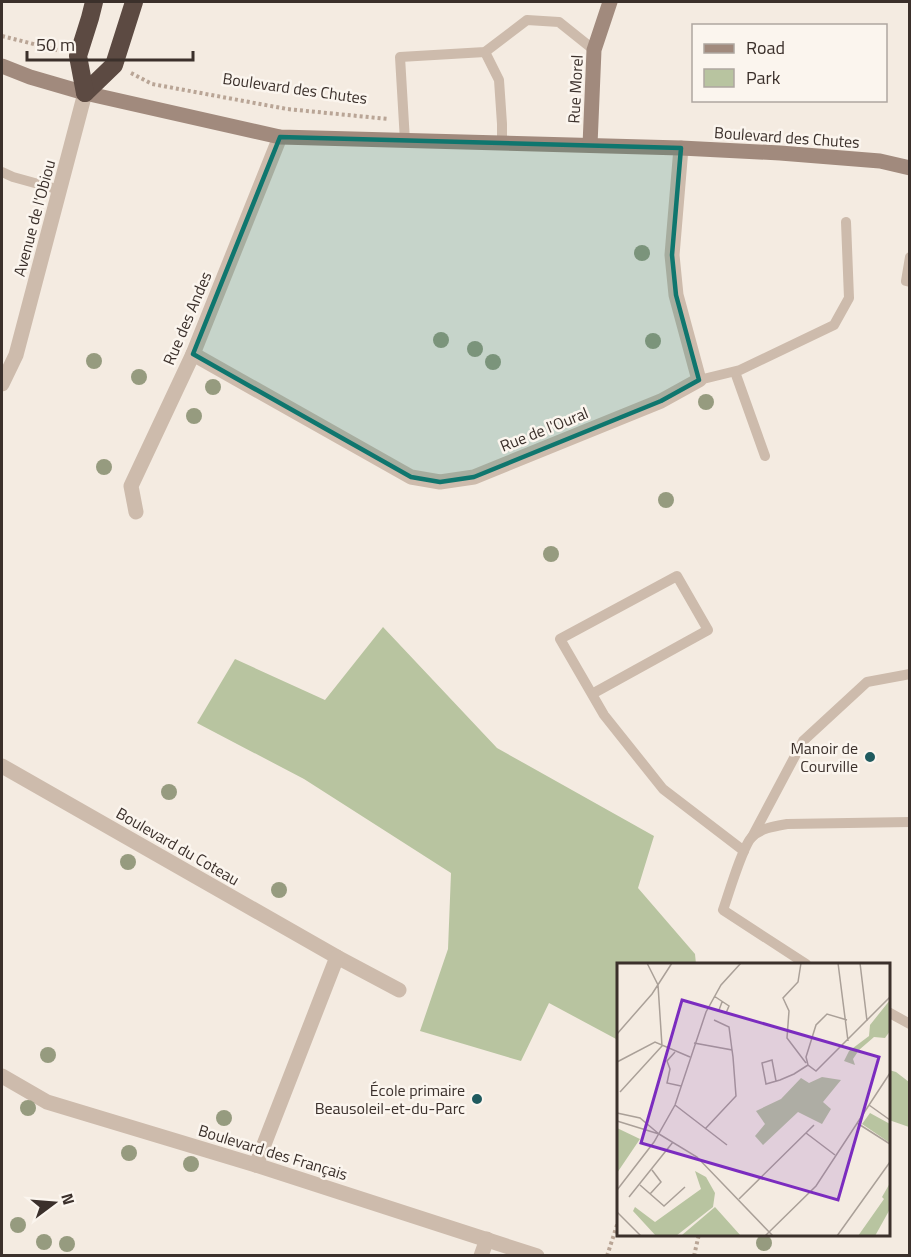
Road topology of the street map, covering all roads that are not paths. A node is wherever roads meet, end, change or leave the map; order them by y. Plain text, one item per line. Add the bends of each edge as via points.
1 (94, 2) edge
2 (134, 2) edge
3 (610, 2) edge
4 (594, 50) junction
5 (485, 52) junction
6 (2, 66) edge
7 (85, 93) junction
8 (280, 137) junction
9 (405, 141) junction
10 (502, 143) junction
11 (590, 145) junction
12 (681, 148) junction
13 (909, 168) edge
14 (2, 172) edge
15 (60, 190) junction
16 (846, 222) dead end
17 (909, 257) edge
18 (909, 282) edge
19 (193, 354) junction
20 (735, 372) junction
21 (699, 380) junction
22 (2, 384) edge
23 (765, 456) dead end
24 (136, 512) dead end
25 (909, 674) edge
26 (592, 694) junction
27 (2, 766) edge
28 (909, 822) edge
29 (752, 837) junction
30 (744, 851) junction
31 (337, 957) junction
32 (805, 963) edge
33 (399, 990) dead end
34 (890, 1013) edge
35 (909, 1024) edge
36 (2, 1076) edge
37 (256, 1165) junction
38 (486, 1239) junction
39 (482, 1256) edge
40 (537, 1256) edge

1 - 7 highway via 78,56
2 - 7 highway via 114,65
3 - 4 street, Rue Morel
4 - 5 lane via 560,22 527,20
4 - 11 street, Rue Morel
5 - 9 lane via 400,57
5 - 10 lane via 499,80
6 - 7 street, Boulevard des Chutes
7 - 8 street, Boulevard des Chutes
7 - 15 street, Avenue de l'Obiou
8 - 9 street, Boulevard des Chutes
8 - 19 street, Rue des Andes
9 - 10 street, Boulevard des Chutes
10 - 11 street, Boulevard des Chutes
11 - 12 street, Boulevard des Chutes
12 - 13 street, Boulevard des Chutes via 869,160
12 - 21 street via 672,255 676,295
14 - 15 lane
15 - 22 street, Avenue de l'Obiou via 16,355
16 - 20 lane via 849,298 834,325
17 - 18 lane
19 - 21 street, Rue de l'Oural via 411,477 440,482 474,477 661,401
19 - 24 street, Rue des Andes via 131,486
20 - 21 lane
20 - 23 lane
25 - 29 lane via 867,682 803,741
26 - 26 lane via 708,630 677,576 560,639
26 - 30 lane via 663,789
27 - 31 street, Boulevard du Coteau
28 - 29 lane via 787,824 770,827
29 - 30 lane
30 - 32 lane via 723,910
31 - 33 street, Boulevard du Coteau
31 - 37 street
34 - 35 lane
36 - 37 street, Boulevard des Français via 47,1102
37 - 38 street, Boulevard des Français
38 - 39 street
38 - 40 street, Boulevard des Français

